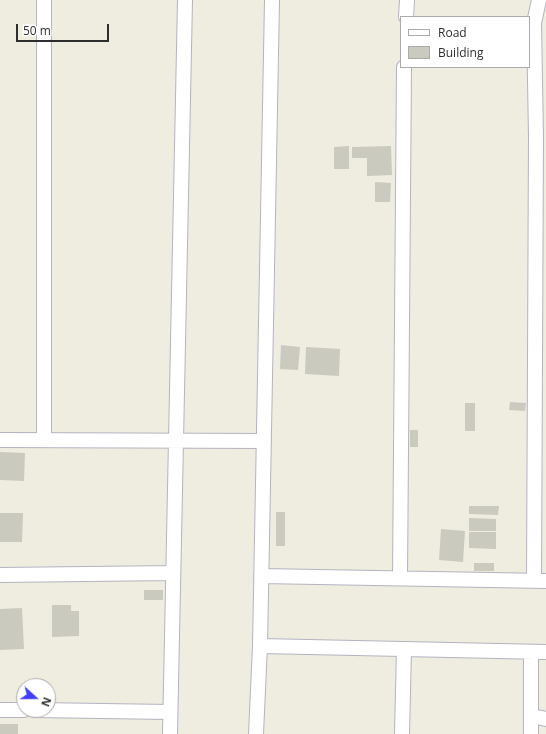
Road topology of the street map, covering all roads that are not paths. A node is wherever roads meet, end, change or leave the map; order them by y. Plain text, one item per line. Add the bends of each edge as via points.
1 (44, 0) edge
2 (185, 0) edge
3 (272, 0) edge
4 (407, 0) edge
5 (539, 0) edge
6 (406, 16) edge
7 (404, 68) edge
8 (540, 363) edge
9 (0, 440) edge
10 (44, 440) junction
11 (176, 440) junction
12 (264, 441) junction
13 (173, 573) junction
14 (0, 575) edge
15 (261, 576) junction
16 (400, 578) junction
17 (540, 580) edge
18 (260, 646) junction
19 (404, 649) junction
20 (530, 652) junction
21 (546, 652) edge
22 (0, 710) edge
23 (16, 710) edge
24 (56, 710) edge
25 (170, 712) junction
26 (531, 716) junction
27 (546, 719) edge
28 (170, 734) edge
29 (256, 734) edge
30 (402, 734) edge
31 (531, 734) edge

1 - 10 street
2 - 11 street
3 - 12 street
4 - 6 street
5 - 8 street via 534,23
7 - 16 street
8 - 17 street
9 - 10 street
10 - 11 street
11 - 12 street
11 - 13 street
12 - 15 street
13 - 14 street
13 - 25 street
15 - 16 street
15 - 18 street
16 - 17 street
18 - 19 street
18 - 29 street
19 - 20 street
19 - 30 street
20 - 21 street
20 - 26 street
22 - 23 street
24 - 25 street
25 - 28 street
26 - 27 street
26 - 31 street

